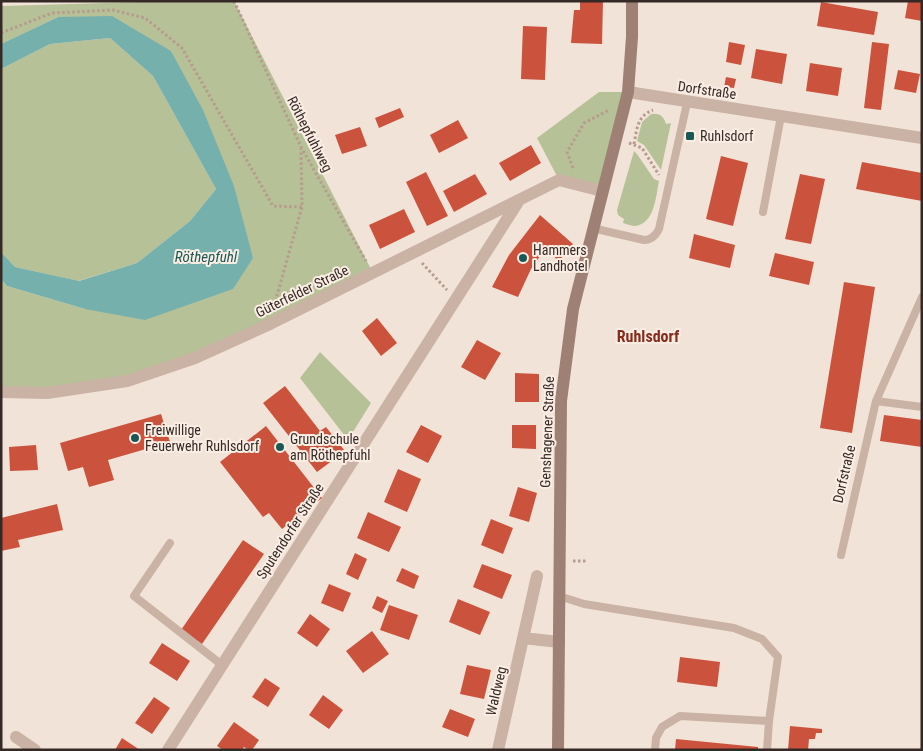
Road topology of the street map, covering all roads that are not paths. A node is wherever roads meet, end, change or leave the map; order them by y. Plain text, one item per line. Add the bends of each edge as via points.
1 (632, 1) edge
2 (628, 92) junction
3 (688, 103) junction
4 (781, 116) junction
5 (922, 138) edge
6 (602, 191) junction
7 (518, 202) junction
8 (762, 212) dead end
9 (592, 228) junction
10 (922, 297) edge
11 (1, 392) edge
12 (876, 400) junction
13 (922, 407) edge
14 (170, 543) dead end
15 (841, 555) dead end
16 (537, 576) dead end
17 (559, 596) junction
18 (523, 638) junction
19 (559, 642) junction
20 (222, 665) junction
21 (769, 721) junction
22 (16, 737) dead end
23 (35, 750) edge
24 (168, 750) edge
25 (498, 750) edge
26 (558, 750) edge
27 (655, 750) edge
28 (767, 750) edge

1 - 2 main road, Genshagener Straße
2 - 3 street, Dorfstraße
2 - 6 main road, Genshagener Straße
3 - 4 street, Dorfstraße
3 - 9 lane via 659,229 654,237 644,240
4 - 5 street, Dorfstraße
4 - 8 lane
6 - 7 street, Güterfelder Straße via 559,180
6 - 9 main road, Genshagener Straße
7 - 11 street, Güterfelder Straße via 195,358 127,381 47,393
7 - 20 street, Sputendorfer Straße
9 - 17 main road, Genshagener Straße via 573,309 561,400
10 - 12 lane, Dorfstraße
12 - 13 lane
12 - 15 lane, Dorfstraße
14 - 20 lane via 134,596
16 - 18 street, Waldweg
17 - 19 main road, Genshagener Straße
17 - 21 lane via 584,604 734,628 762,639 778,657
18 - 19 street
18 - 25 street, Waldweg
19 - 26 main road, Genshagener Straße
20 - 24 street, Sputendorfer Straße
21 - 27 lane via 680,716 662,727 656,738
21 - 28 lane
22 - 23 street

